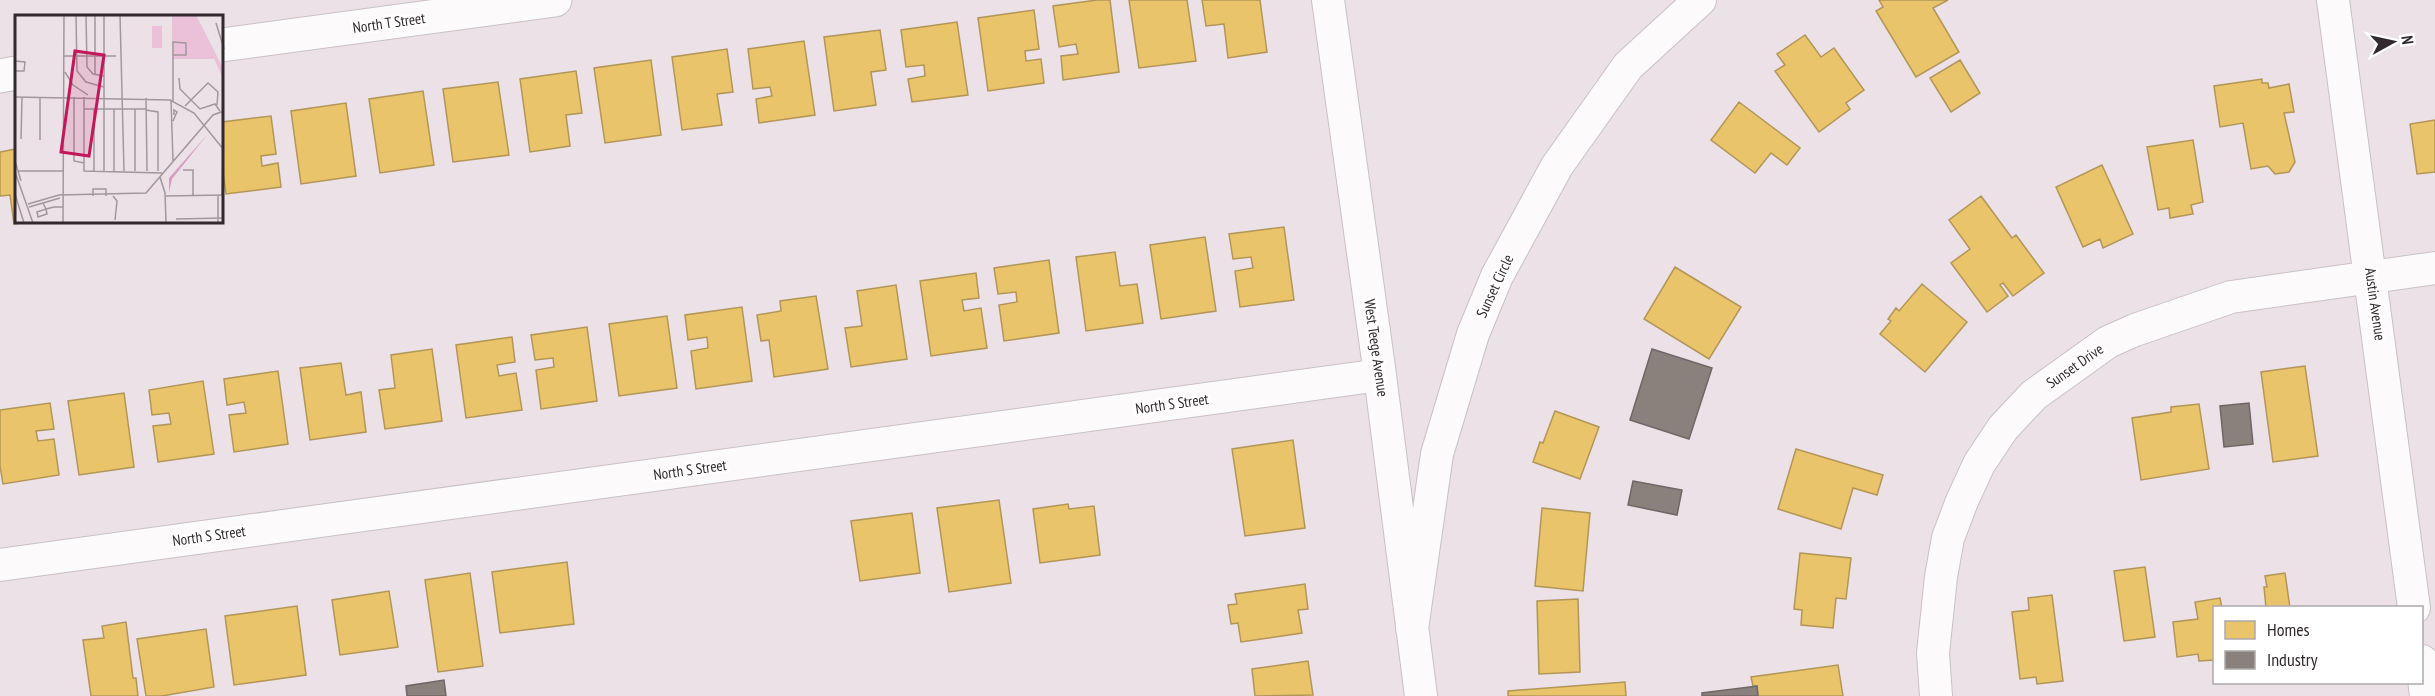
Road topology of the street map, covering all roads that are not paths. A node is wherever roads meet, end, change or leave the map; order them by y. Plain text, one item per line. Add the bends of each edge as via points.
1 (555, 0) edge
2 (1329, 0) edge
3 (1700, 0) edge
4 (2332, 0) edge
5 (224, 45) edge
6 (15, 73) edge
7 (0, 76) edge
8 (2435, 268) edge
9 (2372, 277) junction
10 (1380, 375) junction
11 (0, 565) edge
12 (2415, 606) edge
13 (1412, 629) junction
14 (2423, 675) edge
15 (1421, 696) edge
16 (1936, 696) edge
17 (2426, 696) edge

1 - 5 street, North T Street
2 - 10 street, West Teege Avenue
3 - 13 street, Sunset Circle via 1628,66 1557,166 1497,276 1473,334 1437,454
4 - 9 street, Austin Avenue
6 - 7 street
8 - 9 street, Sunset Drive
9 - 12 street, Austin Avenue
9 - 16 street, Sunset Drive via 2231,297 2135,330 2108,342 2034,395 2003,428 1979,464 1948,538 1934,653
10 - 11 street, North S Street
10 - 13 street, West Teege Avenue
13 - 15 street, West Teege Avenue
14 - 17 street

